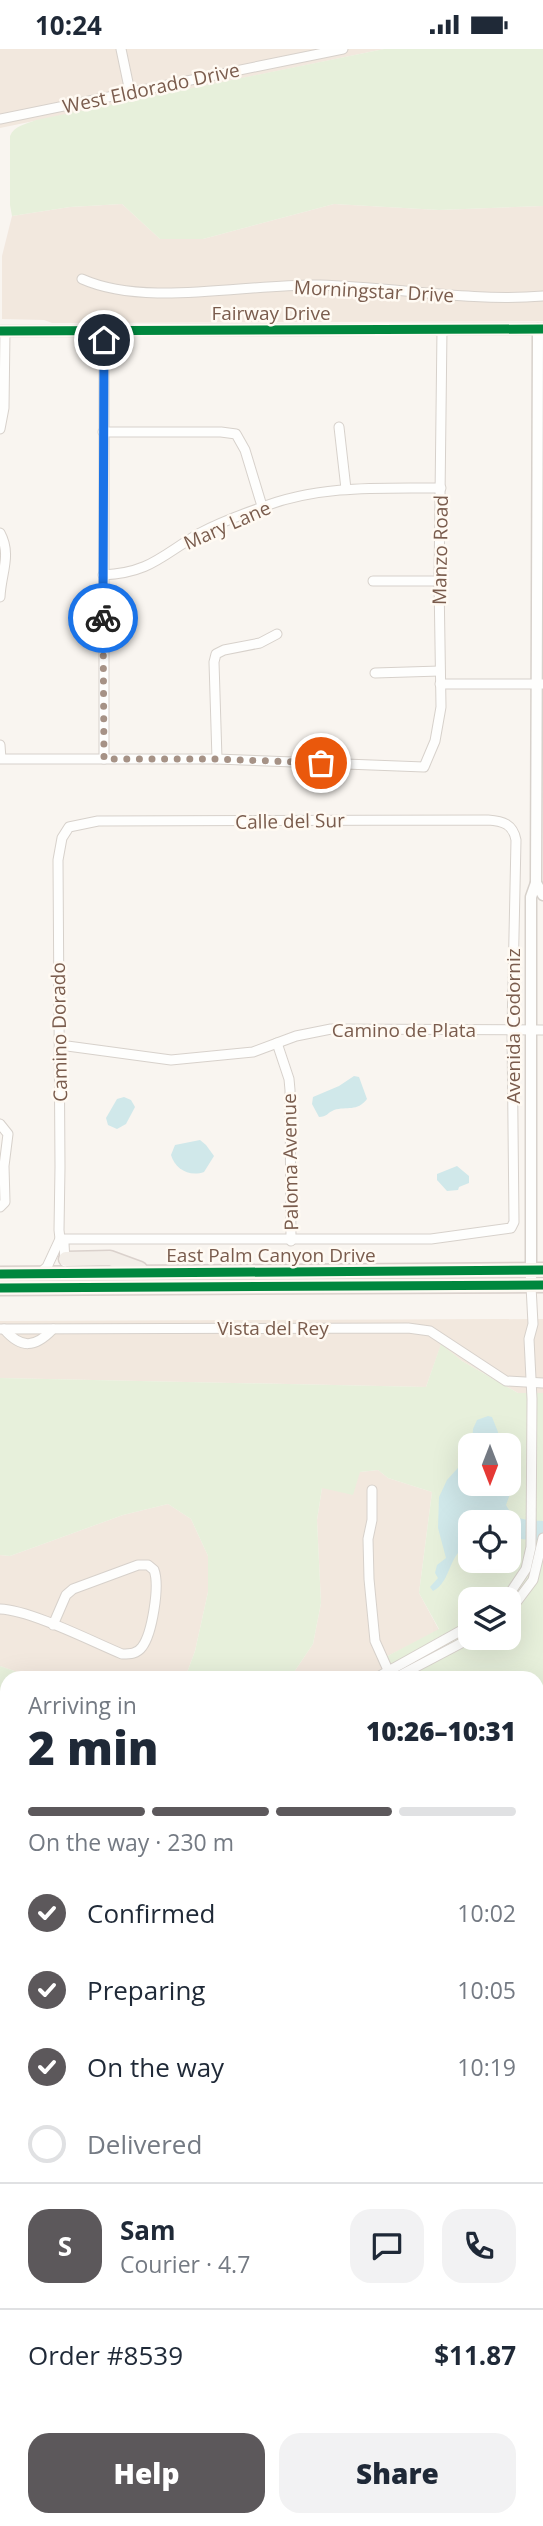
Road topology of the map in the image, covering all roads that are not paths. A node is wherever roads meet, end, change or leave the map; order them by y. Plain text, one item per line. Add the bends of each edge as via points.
1 (121, 49) edge
2 (343, 49) edge
3 (130, 92) junction
4 (0, 119) edge
5 (82, 279) dead end
6 (543, 296) edge
7 (442, 329) junction
8 (540, 329) edge
9 (3, 331) edge
10 (104, 331) junction
11 (339, 427) dead end
12 (0, 429) edge
13 (103, 432) junction
14 (440, 488) junction
15 (346, 489) junction
16 (541, 492) edge
17 (262, 506) junction
18 (0, 533) edge
19 (103, 575) junction
20 (439, 581) junction
21 (373, 582) dead end
22 (0, 597) edge
23 (277, 634) dead end
24 (440, 671) junction
25 (375, 673) dead end
26 (440, 684) junction
27 (541, 684) edge
28 (0, 745) edge
29 (1, 759) edge
30 (104, 759) junction
31 (217, 759) junction
32 (540, 783) edge
33 (510, 826) joint
34 (69, 827) joint
35 (539, 883) edge
36 (543, 895) edge
37 (512, 1030) junction
38 (537, 1030) edge
39 (277, 1043) junction
40 (60, 1045) junction
41 (0, 1124) edge
42 (0, 1207) edge
43 (60, 1239) junction
44 (291, 1241) junction
45 (537, 1270) edge
46 (0, 1274) edge
47 (40, 1274) junction
48 (65, 1274) junction
49 (537, 1285) edge
50 (0, 1288) edge
51 (2, 1329) edge
52 (53, 1329) junction
53 (530, 1383) junction
54 (543, 1383) edge
55 (372, 1490) dead end
56 (543, 1538) edge
57 (542, 1549) edge
58 (514, 1587) edge
59 (521, 1596) edge
60 (0, 1609) edge
61 (53, 1625) junction
62 (458, 1632) edge
63 (458, 1645) edge
64 (388, 1670) joint
65 (408, 1671) edge

1 - 3 street
2 - 3 street, West Eldorado Drive
3 - 4 street, West Eldorado Drive
5 - 6 street, Morningstar Drive via 103,289 159,293 319,285 509,299
7 - 8 street, Fairway Drive
7 - 10 street, Fairway Drive
7 - 14 street, Manzo Road
8 - 16 street
9 - 10 street, Fairway Drive
9 - 12 street
10 - 13 street
11 - 15 street
13 - 17 street via 236,434
13 - 19 street
14 - 15 street, Mary Lane
14 - 20 street, Manzo Road
15 - 17 street, Mary Lane
16 - 27 street
17 - 19 street, Mary Lane via 202,532 136,571
18 - 22 street via 7,561
19 - 30 street
20 - 21 street
20 - 24 street, Manzo Road
23 - 31 street via 216,655
24 - 25 street
24 - 26 street, Manzo Road
26 - 27 street
26 - 31 street, Manzo Road via 435,741 424,767
27 - 32 street
28 - 29 street
29 - 30 street
30 - 31 street
32 - 35 street
33 - 34 street, Calle del Sur via 488,820 391,820 98,821
33 - 37 street, Avenida Codorniz via 516,840
34 - 40 street, Camino Dorado via 58,860
35 - 36 street
35 - 38 street via 531,897
37 - 38 street, Camino de Plata
37 - 39 street, Camino de Plata via 331,1029
37 - 44 street, Avenida Codorniz via 514,1222 510,1227 431,1239
38 - 45 street
39 - 40 street, Camino de Plata via 253,1052 171,1060
39 - 44 street, Paloma Avenue via 289,1079
40 - 43 street, Camino Dorado
41 - 42 street via 8,1134 6,1196
43 - 44 street
43 - 47 street, Camino Dorado
43 - 48 street, Camino Dorado
45 - 48 main road, East Palm Canyon Drive via 155,1273 110,1258
45 - 49 street
46 - 47 main road, East Palm Canyon Drive
47 - 48 main road, East Palm Canyon Drive
48 - 49 main road, East Palm Canyon Drive
48 - 50 main road, East Palm Canyon Drive
49 - 53 street via 529,1339
51 - 52 street, Vista del Rey
51 - 52 street via 14,1341 32,1343
52 - 53 street, Vista del Rey via 408,1328 430,1331 506,1381
53 - 54 street, Vista del Rey
53 - 58 street via 531,1547 526,1569
55 - 64 street via 369,1579 375,1641
56 - 57 street
57 - 59 street via 533,1580
60 - 61 street
61 - 61 street via 122,1654 133,1654 142,1647 150,1626 157,1584 154,1570 138,1565 73,1589
62 - 64 street
63 - 65 street

